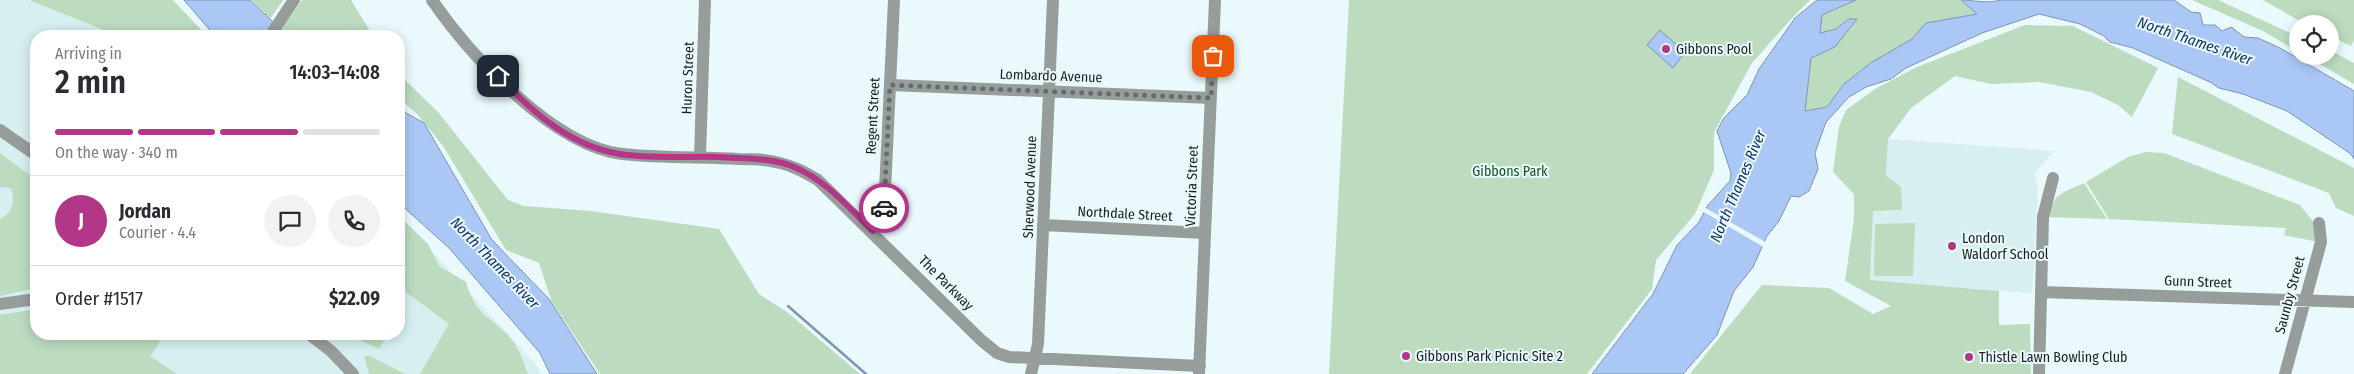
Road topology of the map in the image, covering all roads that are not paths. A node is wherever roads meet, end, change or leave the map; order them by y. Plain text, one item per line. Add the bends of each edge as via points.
1 (432, 0) edge
2 (706, 0) edge
3 (894, 0) edge
4 (1053, 0) edge
5 (1215, 0) edge
6 (293, 1) edge
7 (274, 30) edge
8 (890, 85) junction
9 (1049, 91) junction
10 (1211, 98) junction
11 (0, 130) edge
12 (30, 151) edge
13 (699, 156) junction
14 (2053, 178) dead end
15 (2318, 223) dead end
16 (1044, 226) junction
17 (873, 231) junction
18 (1205, 233) junction
19 (2041, 292) junction
20 (30, 300) edge
21 (2304, 300) junction
22 (2354, 302) edge
23 (0, 304) edge
24 (316, 340) edge
25 (1034, 359) junction
26 (1199, 370) edge
27 (352, 374) edge
28 (1031, 374) edge
29 (2039, 374) edge
30 (2285, 374) edge

1 - 13 street, The Parkway via 519,98 569,136 620,154
2 - 13 street, Huron Street
3 - 8 street, Regent Street
4 - 9 street, Sherwood Avenue
5 - 10 street, Victoria Street
6 - 7 street
8 - 9 street, Lombardo Avenue
8 - 17 street, Regent Street via 884,212
9 - 10 street, Lombardo Avenue
9 - 16 street, Sherwood Avenue
10 - 18 street, Victoria Street
11 - 12 street
13 - 17 street, The Parkway via 767,160 793,166 829,188
14 - 19 street via 2043,217
15 - 21 street, Saunby Street via 2321,242
16 - 18 street, Northdale Street
16 - 25 street, Sherwood Avenue via 1038,344
17 - 25 street, The Parkway via 992,350 1010,357
18 - 26 street, Victoria Street
19 - 21 street, Gunn Street
19 - 29 street
20 - 23 street
21 - 22 street, Gunn Street
21 - 30 street, Saunby Street
24 - 27 street via 332,351
25 - 26 street, The Parkway
25 - 28 street, Sherwood Avenue

